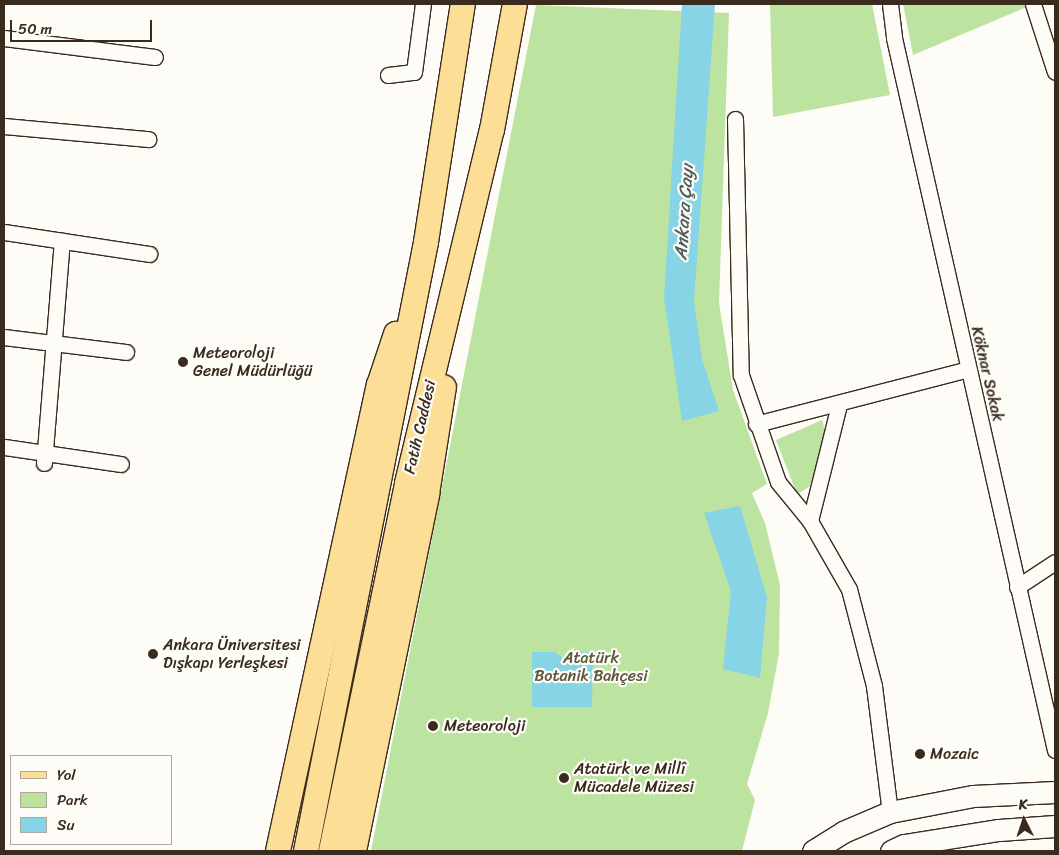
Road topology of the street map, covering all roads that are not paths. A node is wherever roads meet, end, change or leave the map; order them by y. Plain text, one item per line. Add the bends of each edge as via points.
1 (424, 4) edge
2 (463, 4) edge
3 (514, 4) edge
4 (890, 4) edge
5 (1033, 4) edge
6 (4, 38) edge
7 (155, 57) dead end
8 (1055, 72) edge
9 (388, 75) dead end
10 (735, 119) dead end
11 (4, 126) edge
12 (148, 139) dead end
13 (4, 232) edge
14 (62, 241) junction
15 (426, 242) junction
16 (149, 254) dead end
17 (455, 281) junction
18 (4, 337) edge
19 (55, 343) junction
20 (126, 352) dead end
21 (968, 369) junction
22 (839, 405) junction
23 (756, 424) junction
24 (4, 447) edge
25 (44, 458) junction
26 (120, 464) dead end
27 (810, 520) junction
28 (1055, 562) edge
29 (1017, 587) junction
30 (1055, 750) edge
31 (1055, 792) edge
32 (890, 812) junction
33 (1055, 826) edge
34 (900, 849) edge
35 (278, 851) edge
36 (306, 851) edge
37 (331, 851) edge
38 (354, 851) edge
39 (813, 851) edge

1 - 9 street via 414,72
2 - 15 main road, Fatih Caddesi
3 - 17 main road, Fatih Caddesi via 492,130
4 - 21 street, Köknar Sokak
5 - 8 street
6 - 7 street
10 - 23 street via 737,321 741,375
11 - 12 street
13 - 14 street
14 - 16 street
14 - 19 street
15 - 35 main road via 379,385
15 - 36 main road, Fatih Caddesi
17 - 37 main road, Fatih Caddesi via 408,483
17 - 38 main road via 428,494
18 - 19 street
19 - 20 street
19 - 25 street
21 - 22 street
21 - 29 street, Köknar Sokak
22 - 23 street
22 - 27 street
23 - 27 street via 778,482
24 - 25 street
25 - 26 street
27 - 32 street via 849,589 874,686
28 - 29 street
29 - 30 street, Köknar Sokak
31 - 32 main road via 973,796
32 - 39 main road via 844,832
33 - 34 main road

